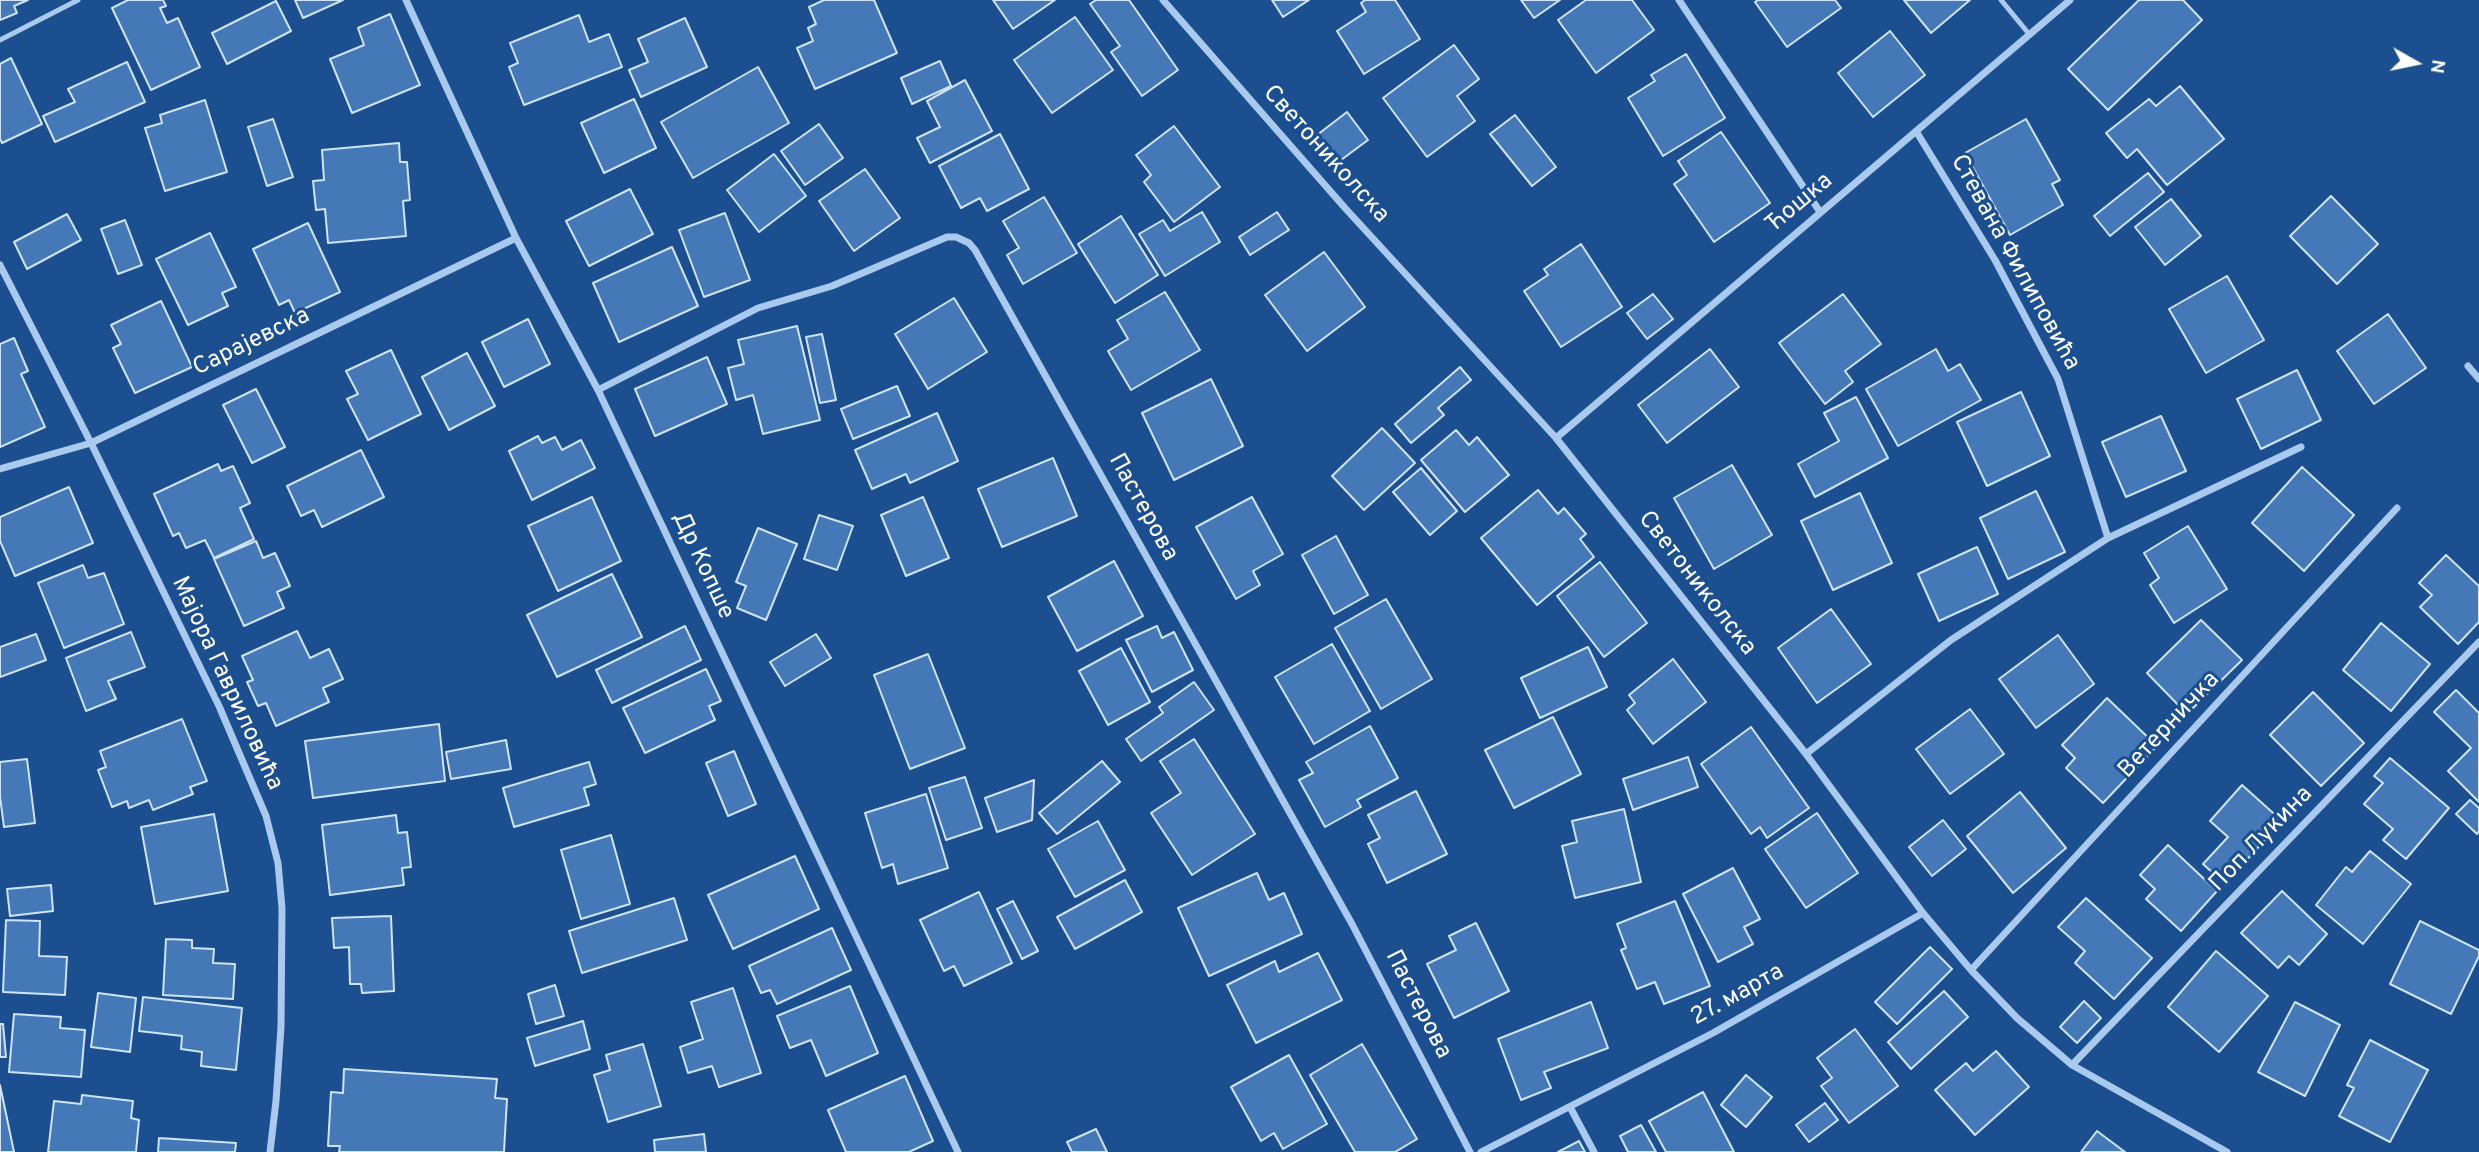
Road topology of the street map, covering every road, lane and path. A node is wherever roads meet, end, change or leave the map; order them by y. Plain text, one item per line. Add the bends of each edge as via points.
1 (78, 0) edge
2 (406, 0) edge
3 (1163, 0) edge
4 (1679, 0) edge
5 (2001, 0) edge
6 (2070, 0) edge
7 (2029, 34) junction
8 (0, 40) edge
9 (1916, 131) junction
10 (1820, 212) junction
11 (516, 238) junction
12 (0, 265) edge
13 (2468, 366) dead end
14 (2479, 379) edge
15 (598, 390) junction
16 (1556, 439) junction
17 (91, 443) junction
18 (2301, 447) dead end
19 (0, 469) edge
20 (2397, 508) dead end
21 (2108, 538) junction
22 (2479, 642) edge
23 (1806, 754) junction
24 (1923, 913) junction
25 (1971, 970) junction
26 (2072, 1065) junction
27 (1570, 1107) junction
28 (270, 1152) edge
29 (958, 1152) edge
30 (1470, 1152) edge
31 (1481, 1152) edge
32 (1594, 1152) edge
33 (2227, 1152) edge

1 - 8 lane
2 - 11 street, Др Копше
3 - 16 street, Светониколска
4 - 10 street
5 - 7 lane
6 - 7 street, Ћошка
7 - 9 street, Ћошка
9 - 10 street, Ћошка
9 - 21 street, Стевана Филиповића via 1995,260 2058,379
10 - 16 street, Ћошка
11 - 15 street, Др Копше
11 - 17 street, Сарајевска
12 - 17 street, Мајора Гавриловића
13 - 14 street
15 - 29 street, Др Копше
15 - 30 street, Пастерова via 758,308 832,286 947,237 969,243 1352,923
16 - 23 street, Светониколска
17 - 19 street, Сарајевска
17 - 28 street, Мајора Гавриловића via 219,706 266,816 278,863 281,1027
18 - 21 street
20 - 25 street, Ветерничка
21 - 23 street via 1951,640
22 - 26 street, Поп Лукина
23 - 24 street, Светониколска
24 - 25 street, Светониколска
24 - 27 street, 27. марта via 1713,1033
25 - 26 street, Светониколска
26 - 33 street, Светониколска
27 - 31 street, 27. марта
27 - 32 street

